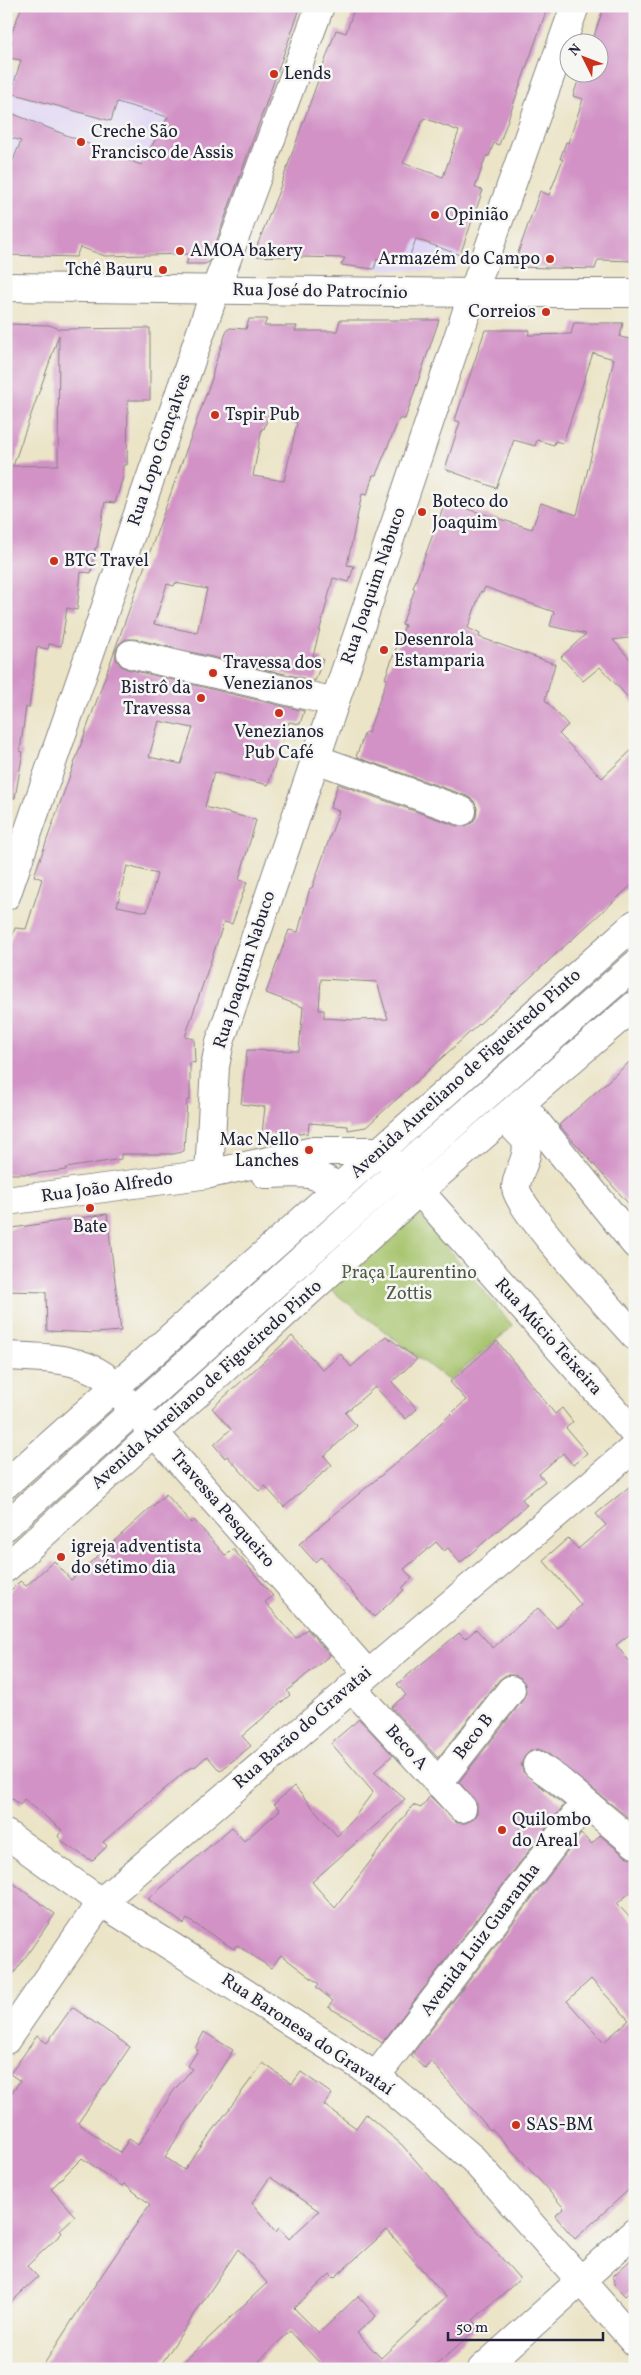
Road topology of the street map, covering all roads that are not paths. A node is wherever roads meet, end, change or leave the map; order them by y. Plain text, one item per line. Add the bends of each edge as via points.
1 (320, 6) edge
2 (575, 6) edge
3 (6, 287) edge
4 (215, 291) junction
5 (472, 293) junction
6 (635, 293) edge
7 (131, 654) dead end
8 (335, 702) junction
9 (316, 759) junction
10 (462, 811) dead end
11 (6, 896) edge
12 (635, 924) edge
13 (635, 965) edge
14 (635, 1005) edge
15 (513, 1110) junction
16 (547, 1136) junction
17 (381, 1151) junction
18 (526, 1154) junction
19 (400, 1171) junction
20 (209, 1174) junction
21 (339, 1188) junction
22 (419, 1191) junction
23 (6, 1201) edge
24 (635, 1244) edge
25 (635, 1336) edge
26 (6, 1356) edge
27 (114, 1389) junction
28 (135, 1411) junction
29 (155, 1432) junction
30 (635, 1434) edge
31 (635, 1447) edge
32 (6, 1484) edge
33 (6, 1526) edge
34 (6, 1568) edge
35 (359, 1680) junction
36 (511, 1690) dead end
37 (537, 1766) dead end
38 (438, 1783) junction
39 (585, 1803) junction
40 (462, 1808) dead end
41 (6, 1834) edge
42 (635, 1844) edge
43 (101, 1902) junction
44 (6, 2040) edge
45 (376, 2076) junction
46 (635, 2232) edge
47 (581, 2280) junction
48 (635, 2342) edge
49 (482, 2369) edge

1 - 4 street, Rua Lopo Gonçalves
2 - 5 street, Rua Joaquim Nabuco
3 - 4 street, Rua José do Patrocínio
4 - 5 street, Rua José do Patrocínio
4 - 11 street, Rua Lopo Gonçalves
5 - 6 street, Rua José do Patrocínio
5 - 8 street, Rua Joaquim Nabuco
7 - 8 street
8 - 9 street, Rua Joaquim Nabuco
9 - 10 street
9 - 20 street, Rua Joaquim Nabuco via 220,1042 215,1066
12 - 17 street, Avenida Aureliano de Figueiredo Pinto
13 - 19 street
14 - 15 street, Avenida Aureliano de Figueiredo Pinto
15 - 16 street
15 - 18 street via 526,1140
15 - 22 street, Avenida Aureliano de Figueiredo Pinto
16 - 18 street
16 - 24 street
17 - 19 street, Rua Múcio Teixeira
17 - 20 street, Rua João Alfredo via 314,1151
17 - 21 street, Avenida Aureliano de Figueiredo Pinto
18 - 25 street via 516,1188 520,1200
19 - 22 street, Rua Múcio Teixeira
19 - 28 street
20 - 21 street, Rua João Alfredo via 314,1174
20 - 23 street, Rua João Alfredo
21 - 27 street, Avenida Aureliano de Figueiredo Pinto
22 - 29 street, Avenida Aureliano de Figueiredo Pinto
22 - 30 street, Rua Múcio Teixeira
26 - 27 street, Travessa Pesqueiro via 57,1358 92,1368
27 - 28 street, Travessa Pesqueiro
27 - 32 street, Avenida Aureliano de Figueiredo Pinto
28 - 29 street, Travessa Pesqueiro
28 - 33 street
29 - 34 street, Avenida Aureliano de Figueiredo Pinto
29 - 35 street, Travessa Pesqueiro
31 - 35 street, Rua Barão do Gravatai
35 - 38 street, Beco A
35 - 43 street, Rua Barão do Gravatai
36 - 38 street, Beco B
37 - 39 street
38 - 40 street, Beco A
39 - 42 street
39 - 45 street, Avenida Luiz Guaranha
41 - 43 street, Rua Baronesa do Gravataí
43 - 44 street, Rua Barão do Gravatai
43 - 45 street, Rua Baronesa do Gravataí
45 - 47 street, Rua Baronesa do Gravataí via 473,2159
46 - 47 street
47 - 48 street, Rua Baronesa do Gravataí
47 - 49 street

